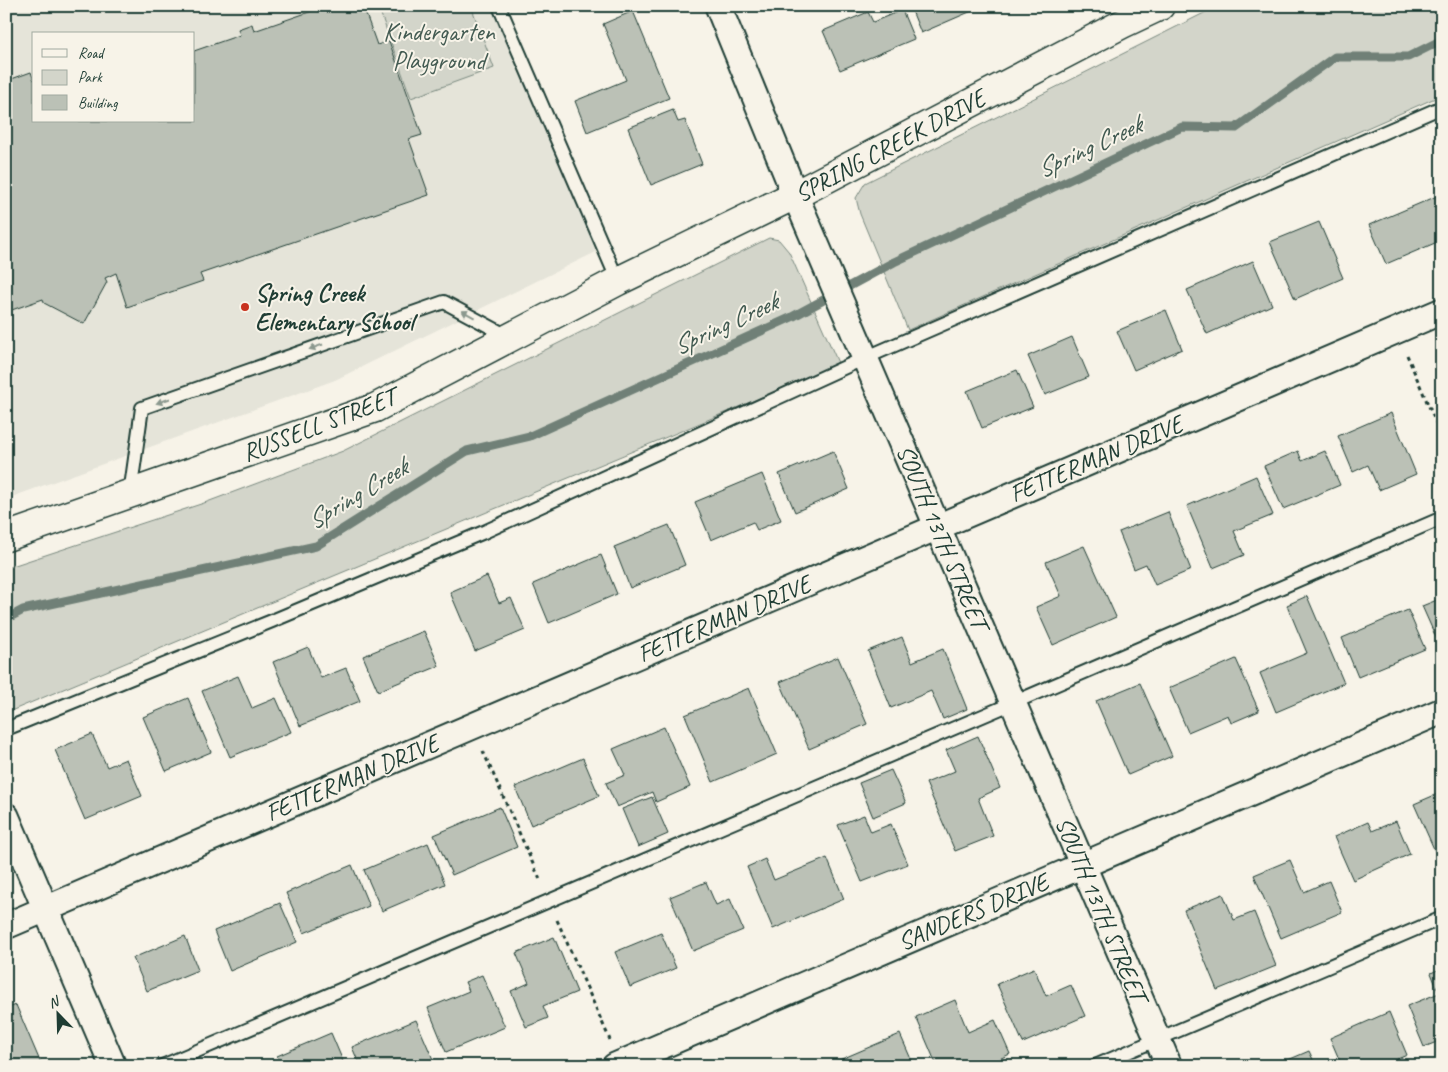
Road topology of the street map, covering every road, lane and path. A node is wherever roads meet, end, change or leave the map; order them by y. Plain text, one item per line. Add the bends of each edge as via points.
1 (499, 6) edge
2 (718, 6) edge
3 (1160, 6) edge
4 (1442, 107) edge
5 (795, 195) junction
6 (618, 281) junction
7 (1442, 311) edge
8 (1396, 330) junction
9 (511, 338) junction
10 (865, 358) junction
11 (1442, 437) edge
12 (130, 495) junction
13 (1442, 518) edge
14 (938, 527) junction
15 (6, 537) edge
16 (1013, 703) junction
17 (1442, 711) edge
18 (6, 729) edge
19 (6, 816) edge
20 (1083, 865) junction
21 (46, 909) junction
22 (1442, 918) edge
23 (6, 926) edge
24 (1157, 1039) junction
25 (113, 1066) edge
26 (162, 1066) edge
27 (615, 1066) edge
28 (1095, 1066) edge
29 (1169, 1066) edge

1 - 6 lane
2 - 5 street, SOUTH 13TH STREET
3 - 5 main road, SPRING CREEK DRIVE
4 - 10 lane
5 - 6 main road, SPRING CREEK DRIVE
5 - 10 street, SOUTH 13TH STREET
6 - 9 main road, RUSSELL STREET
7 - 8 street, FETTERMAN DRIVE
8 - 11 path
8 - 14 street, FETTERMAN DRIVE
9 - 12 main road, RUSSELL STREET via 375,408
9 -> 12 lane via 444,302 142,408
10 - 14 street, SOUTH 13TH STREET
10 - 18 lane via 484,532
12 - 15 main road, RUSSELL STREET
13 - 16 lane
14 - 16 street, SOUTH 13TH STREET
14 - 21 street, FETTERMAN DRIVE
16 - 20 street, SOUTH 13TH STREET
16 - 26 lane
17 - 20 street, SANDERS DRIVE
19 - 21 street
20 - 24 street, SOUTH 13TH STREET
20 - 27 street, SANDERS DRIVE
21 - 23 street, FETTERMAN DRIVE
21 - 25 street
22 - 24 lane
24 - 28 lane
24 - 29 street, SOUTH 13TH STREET

